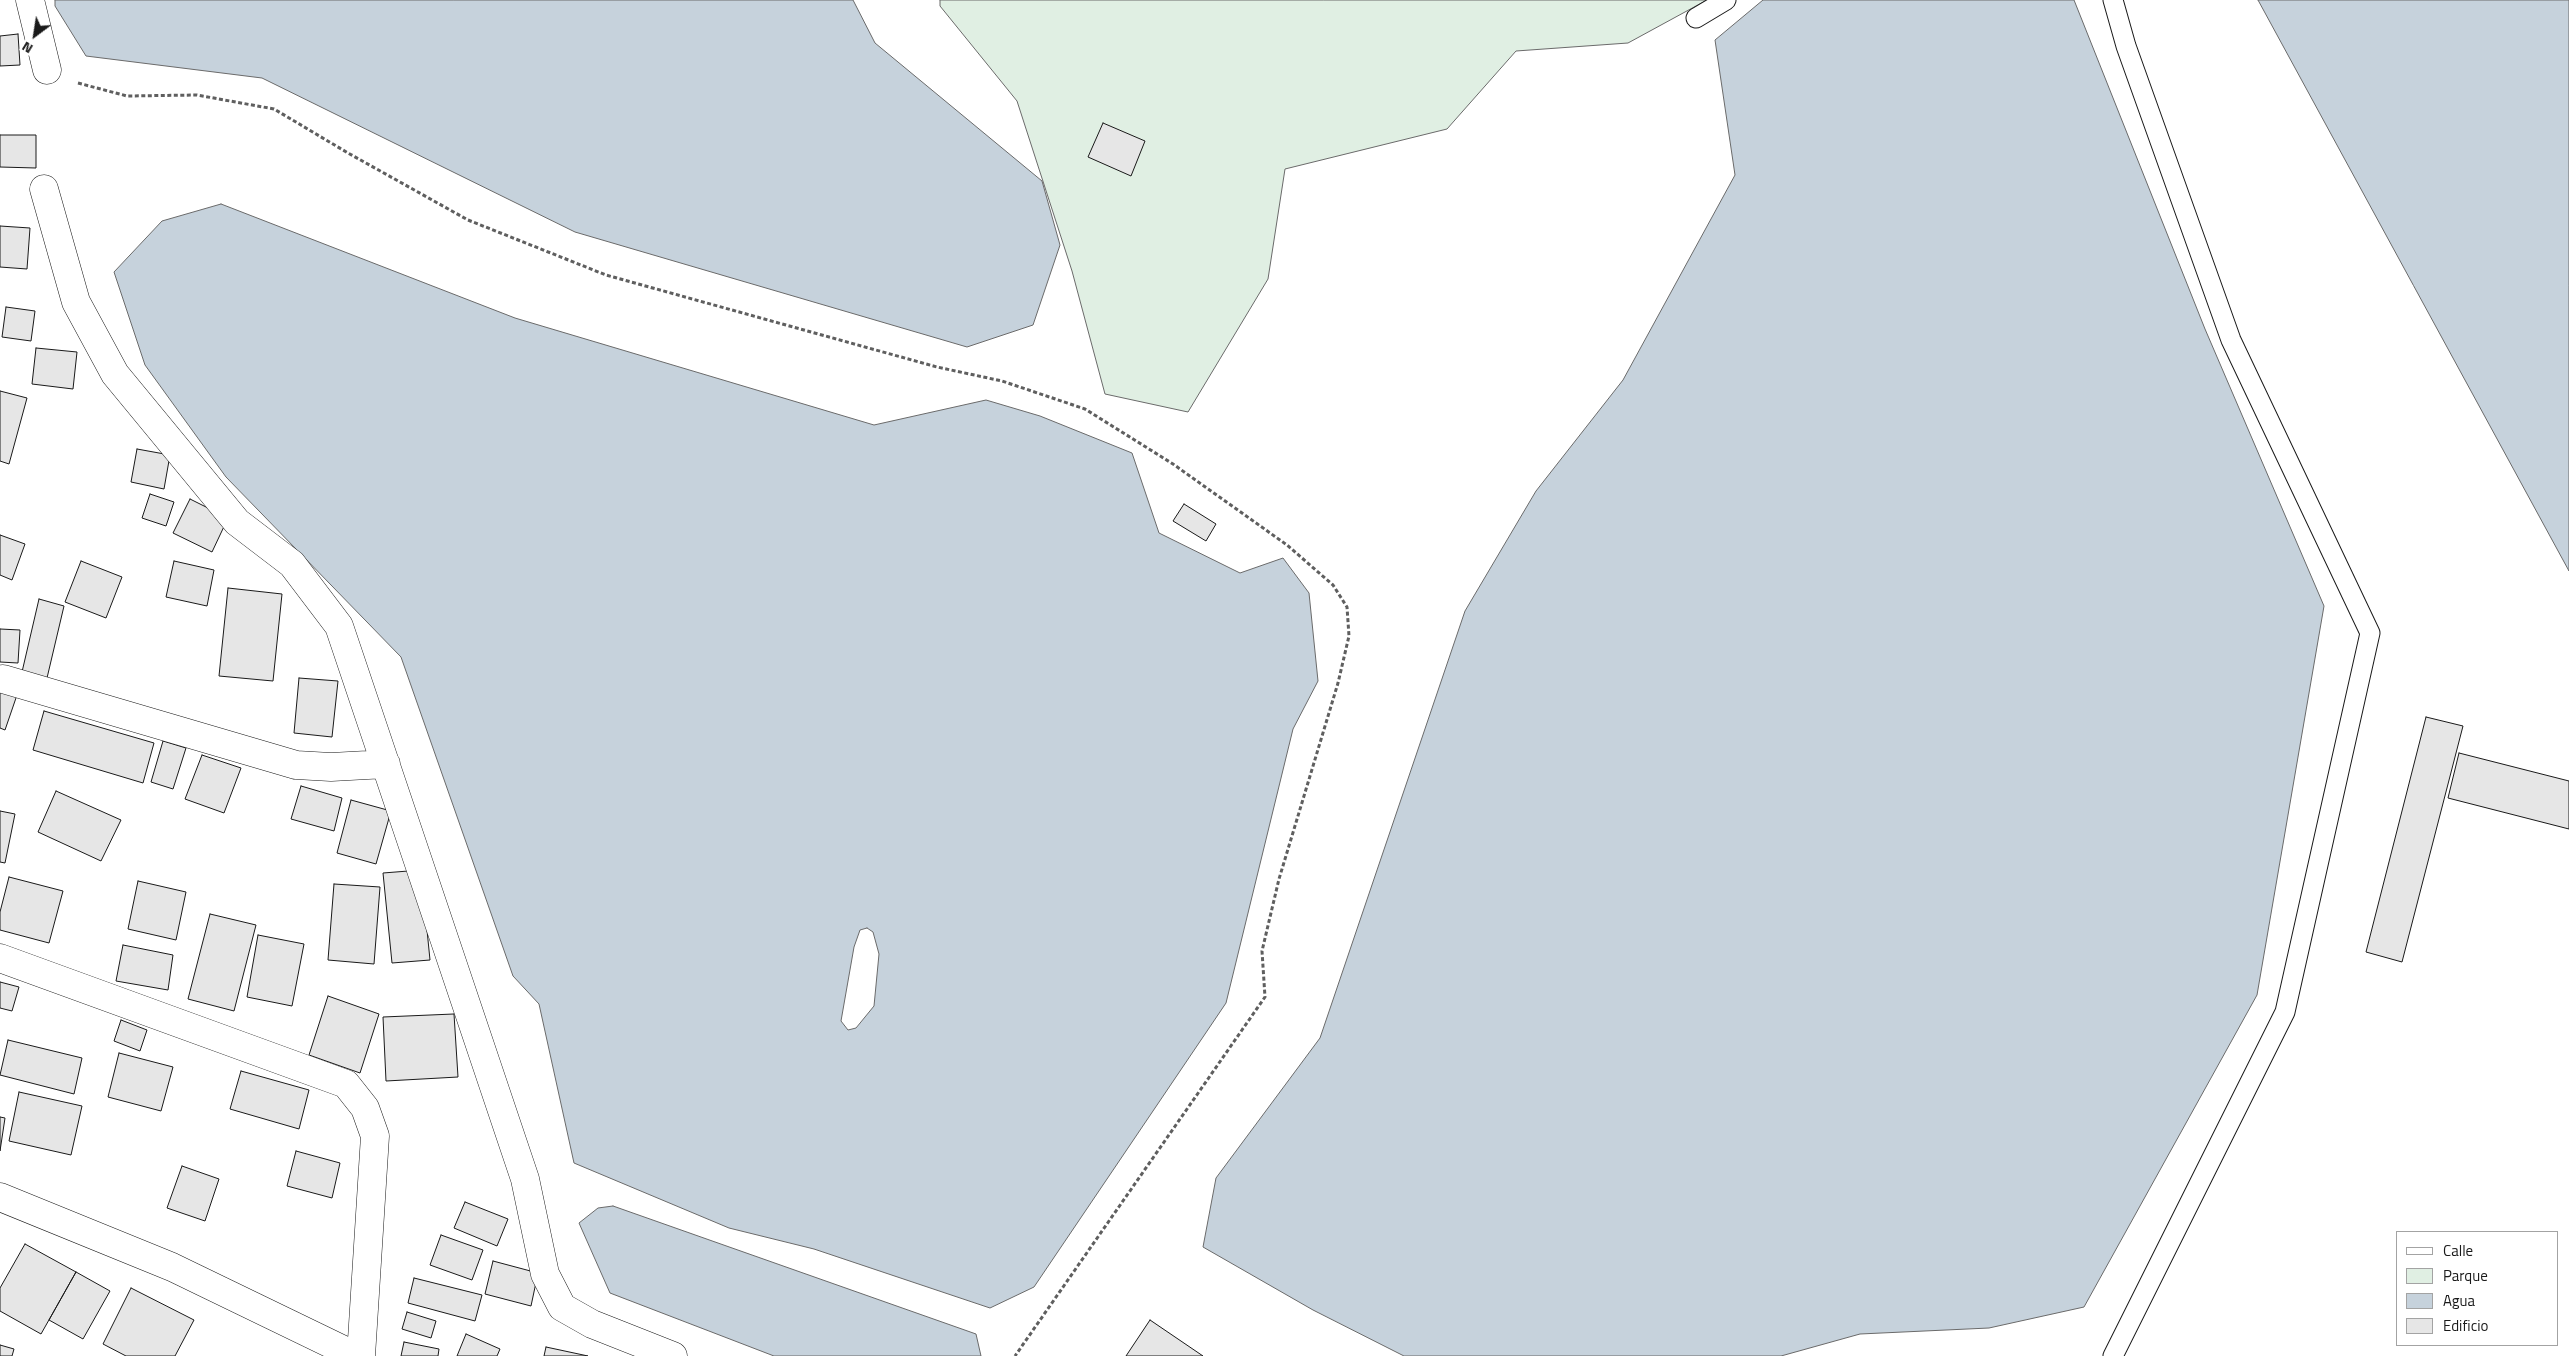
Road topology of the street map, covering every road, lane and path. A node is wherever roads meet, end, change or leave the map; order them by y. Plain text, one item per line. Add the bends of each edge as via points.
1 (30, 0) edge
2 (1726, 0) edge
3 (2113, 0) edge
4 (1696, 18) dead end
5 (47, 70) joint
6 (44, 189) dead end
7 (3, 679) dead end
8 (386, 764) junction
9 (0, 958) edge
10 (0, 1197) edge
11 (356, 1356) edge
12 (360, 1356) edge
13 (673, 1356) edge
14 (1015, 1356) edge
15 (2113, 1356) edge

1 - 5 street
2 - 4 lane
3 - 15 lane via 2126,46 2232,340 2370,634 2284,1012
5 - 14 path via 86,87 128,96 197,95 274,109 468,220 606,275 937,367 1002,381 1085,409 1188,475 1287,545 1333,585 1347,607 1349,636 1262,951 1265,997
6 - 8 street via 76,302 115,374 237,522 292,564 339,626
7 - 8 street via 296,765
8 - 13 street via 525,1178 545,1274 562,1306 592,1324
9 - 12 street via 346,1084 365,1108 376,1136
10 - 11 street via 172,1267

